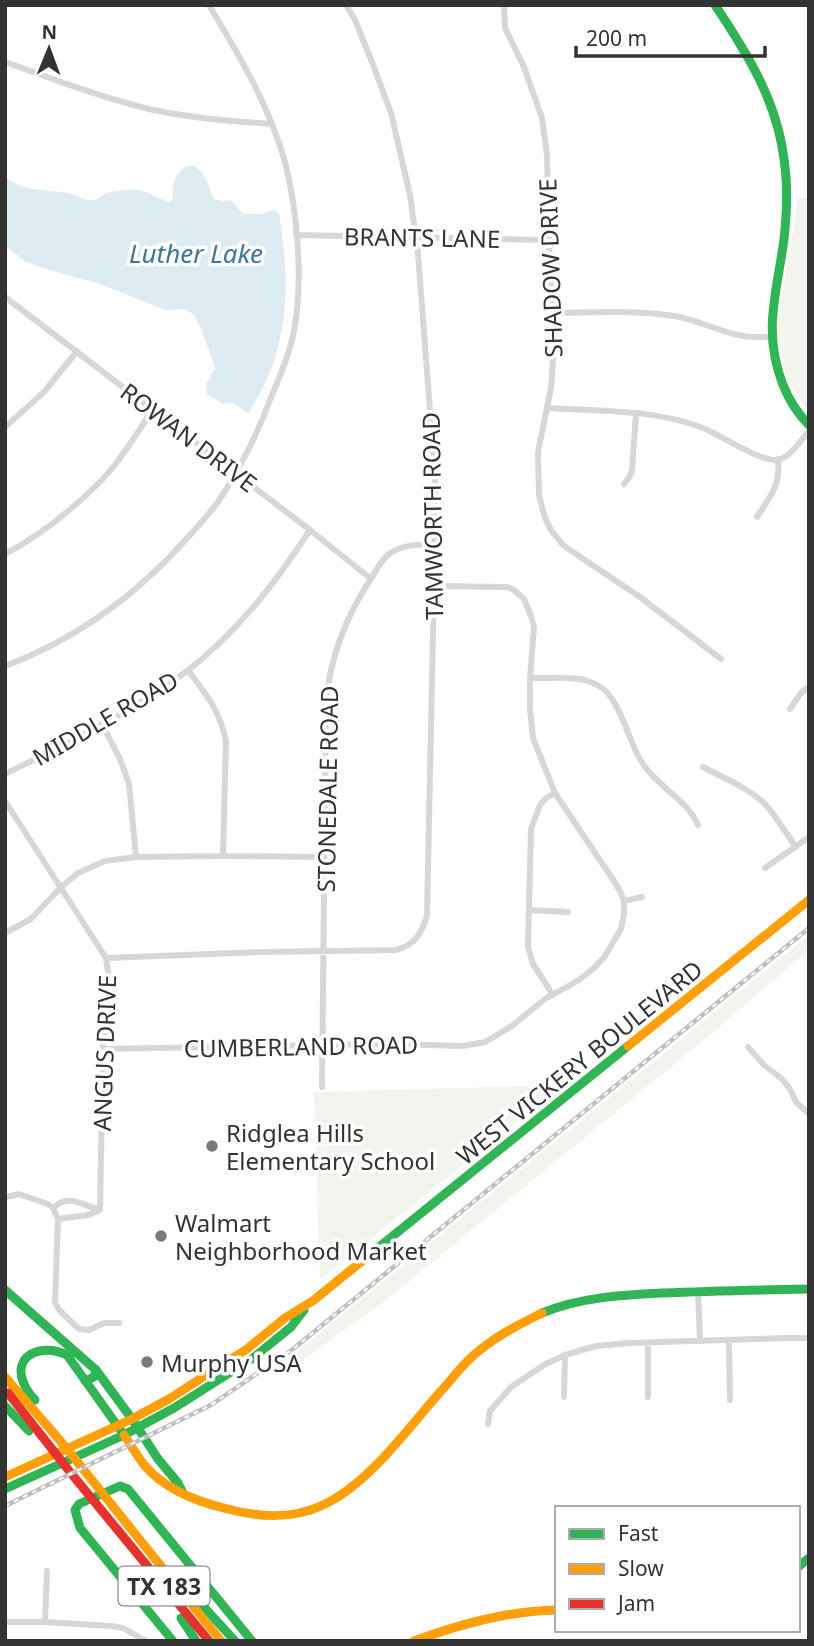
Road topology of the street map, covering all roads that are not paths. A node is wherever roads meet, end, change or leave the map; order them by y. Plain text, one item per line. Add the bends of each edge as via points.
1 (209, 5) edge
2 (346, 5) edge
3 (504, 5) edge
4 (715, 5) edge
5 (5, 62) edge
6 (272, 124) junction
7 (296, 235) junction
8 (416, 237) junction
9 (548, 240) junction
10 (5, 297) edge
11 (554, 313) junction
12 (770, 337) junction
13 (77, 351) junction
14 (547, 408) junction
15 (152, 409) junction
16 (636, 414) junction
17 (809, 425) edge
18 (5, 427) edge
19 (809, 431) edge
20 (778, 460) junction
21 (235, 473) junction
22 (624, 484) dead end
23 (757, 517) dead end
24 (310, 530) junction
25 (435, 544) junction
26 (5, 554) edge
27 (370, 579) junction
28 (434, 586) junction
29 (721, 659) dead end
30 (5, 666) edge
31 (188, 670) junction
32 (530, 678) junction
33 (809, 687) edge
34 (790, 709) dead end
35 (102, 724) junction
36 (703, 767) dead end
37 (5, 774) edge
38 (555, 793) junction
39 (5, 801) edge
40 (698, 825) dead end
41 (809, 837) edge
42 (796, 846) junction
43 (223, 856) junction
44 (136, 857) junction
45 (324, 857) junction
46 (765, 868) dead end
47 (61, 887) junction
48 (642, 897) dead end
49 (809, 900) edge
50 (624, 901) junction
51 (529, 910) junction
52 (568, 912) dead end
53 (5, 933) edge
54 (323, 952) junction
55 (106, 958) junction
56 (553, 995) junction
57 (322, 1045) junction
58 (748, 1047) dead end
59 (103, 1049) junction
60 (322, 1087) dead end
61 (809, 1115) edge
62 (5, 1197) edge
63 (53, 1208) junction
64 (100, 1210) junction
65 (58, 1219) junction
66 (5, 1290) edge
67 (808, 1291) edge
68 (698, 1292) junction
69 (307, 1305) junction
70 (119, 1323) dead end
71 (809, 1338) edge
72 (729, 1340) junction
73 (700, 1341) junction
74 (648, 1343) junction
75 (565, 1354) junction
76 (96, 1370) junction
77 (5, 1377) edge
78 (85, 1381) junction
79 (5, 1390) edge
80 (564, 1397) dead end
81 (648, 1397) dead end
82 (730, 1400) dead end
83 (5, 1406) edge
84 (132, 1419) junction
85 (488, 1424) dead end
86 (117, 1425) junction
87 (51, 1426) junction
88 (138, 1428) junction
89 (32, 1429) junction
90 (124, 1435) junction
91 (5, 1476) edge
92 (5, 1489) edge
93 (183, 1493) junction
94 (126, 1528) junction
95 (47, 1571) dead end
96 (555, 1610) edge
97 (5, 1622) edge
98 (45, 1622) junction
99 (146, 1641) edge
100 (173, 1641) edge
101 (196, 1641) edge
102 (209, 1641) edge
103 (221, 1641) edge
104 (235, 1641) edge
105 (252, 1641) edge
106 (414, 1641) edge

1 - 6 street
2 - 8 street, TAMWORTH ROAD via 391,113
3 - 9 street, SHADOW DRIVE via 505,28 544,127
4 - 12 main road via 762,80 781,138 786,217
5 - 6 street via 149,109
6 - 7 street via 289,180
7 - 8 street, BRANTS LANE
7 - 21 street via 295,325 260,426
8 - 9 street, BRANTS LANE
8 - 25 street, TAMWORTH ROAD via 431,410
9 - 11 street, SHADOW DRIVE
10 - 13 street, ROWAN DRIVE
11 - 12 street via 674,316 739,336
11 - 14 street, SHADOW DRIVE via 554,362
12 - 17 main road via 782,384
13 - 15 street, ROWAN DRIVE
13 - 18 street via 44,392
14 - 16 street
14 - 29 street, SHADOW DRIVE via 537,466 541,507 551,530 564,546
15 - 21 street, ROWAN DRIVE
15 - 26 street via 102,480 59,519
16 - 20 street via 701,427 759,457
16 - 22 street via 632,470
19 - 20 street
20 - 23 street via 777,482
21 - 24 street, ROWAN DRIVE
21 - 30 street via 219,501 180,547 124,600 70,635
24 - 27 street, ROWAN DRIVE
24 - 31 street, MIDDLE ROAD via 256,605
25 - 27 street, STONEDALE ROAD via 400,548 387,555
25 - 28 street, TAMWORTH ROAD
27 - 45 street, STONEDALE ROAD via 343,629 327,686
28 - 32 street via 507,587 519,594 534,627
28 - 54 street, TAMWORTH ROAD via 425,926 404,948
31 - 35 street, MIDDLE ROAD
31 - 43 street via 213,704 226,741
32 - 38 street via 533,737
32 - 40 street via 586,680 607,692 643,765 692,812
33 - 34 street
35 - 37 street, MIDDLE ROAD
35 - 44 street via 129,784
36 - 42 street via 753,794
38 - 50 street
38 - 51 street via 540,806 531,829
39 - 47 street, ANGUS DRIVE
41 - 42 street
42 - 46 street
43 - 44 street
43 - 45 street
44 - 47 street via 99,862
45 - 54 street, STONEDALE ROAD
47 - 53 street via 31,919
47 - 55 street, ANGUS DRIVE
48 - 50 street
49 - 69 main road, WEST VICKERY BOULEVARD
50 - 56 street via 621,929 605,956 579,980
51 - 52 street
51 - 56 street via 529,953
54 - 55 street, TAMWORTH ROAD
54 - 57 street, STONEDALE ROAD
55 - 59 street, ANGUS DRIVE via 109,979
56 - 57 street, CUMBERLAND ROAD via 485,1042 463,1046
57 - 59 street, CUMBERLAND ROAD
57 - 60 street, STONEDALE ROAD
58 - 61 street via 783,1080
59 - 64 street, ANGUS DRIVE
62 - 63 street via 19,1195
63 - 64 street via 68,1199
63 - 65 street
64 - 65 street
65 - 70 street via 55,1303 79,1329
66 - 76 main road
67 - 68 main road
68 - 73 street
68 - 93 main road via 591,1299 543,1312 503,1333 457,1371 364,1478 322,1506 290,1515 254,1515 222,1509
69 - 84 main road, WEST VICKERY BOULEVARD via 247,1349
69 - 88 main road, WEST VICKERY BOULEVARD via 291,1327 253,1358
71 - 72 street
72 - 73 street
72 - 82 street
73 - 74 street
74 - 75 street via 596,1346
74 - 81 street
75 - 80 street
75 - 85 street via 511,1387 490,1411
76 - 78 main road via 94,1377
76 - 84 main road
77 - 87 main road
78 - 86 main road
78 - 87 main road via 67,1355 55,1348 39,1349 26,1358 24,1385
79 - 89 main road
83 - 89 main road
84 - 86 main road, WEST VICKERY BOULEVARD
84 - 88 main road
86 - 90 main road
86 - 91 main road, WEST VICKERY BOULEVARD
87 - 94 main road, TX 183
88 - 90 main road, WEST VICKERY BOULEVARD
88 - 93 main road
89 - 94 main road, TX 183 via 61,1467
90 - 92 main road, WEST VICKERY BOULEVARD
90 - 93 main road via 152,1474
94 - 101 main road via 120,1539
94 - 102 main road, TX 183
94 - 103 main road, TX 183
94 - 104 main road
95 - 98 street
96 - 106 main road via 503,1614
97 - 98 street
98 - 99 street via 123,1628
100 - 105 main road via 80,1528 75,1510 79,1504 120,1486 128,1489

